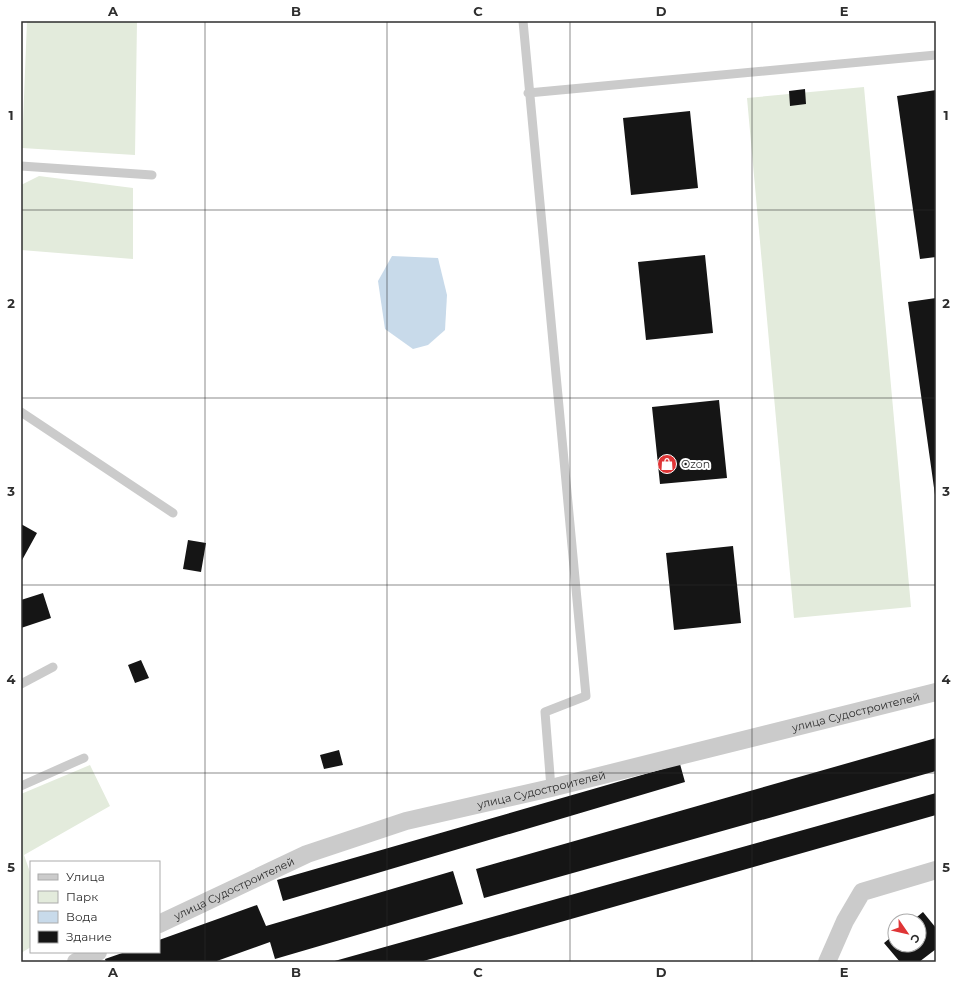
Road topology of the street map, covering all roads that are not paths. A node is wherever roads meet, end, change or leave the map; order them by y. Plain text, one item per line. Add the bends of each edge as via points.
1 (523, 21) edge
2 (936, 55) edge
3 (528, 93) junction
4 (21, 166) edge
5 (152, 176) dead end
6 (21, 412) edge
7 (173, 513) dead end
8 (53, 667) dead end
9 (21, 684) edge
10 (936, 692) edge
11 (84, 758) dead end
12 (21, 786) edge
13 (551, 788) junction
14 (936, 870) edge
15 (160, 924) edge
16 (96, 953) edge
17 (76, 962) edge
18 (827, 962) edge

1 - 3 lane
2 - 3 lane
3 - 13 lane via 586,696 544,712
4 - 5 lane
6 - 7 lane
8 - 9 lane
10 - 13 street, улица Судостроителей
11 - 12 lane
13 - 15 street, улица Судостроителей via 406,821 308,854
14 - 18 street via 862,892 845,921
16 - 17 street

